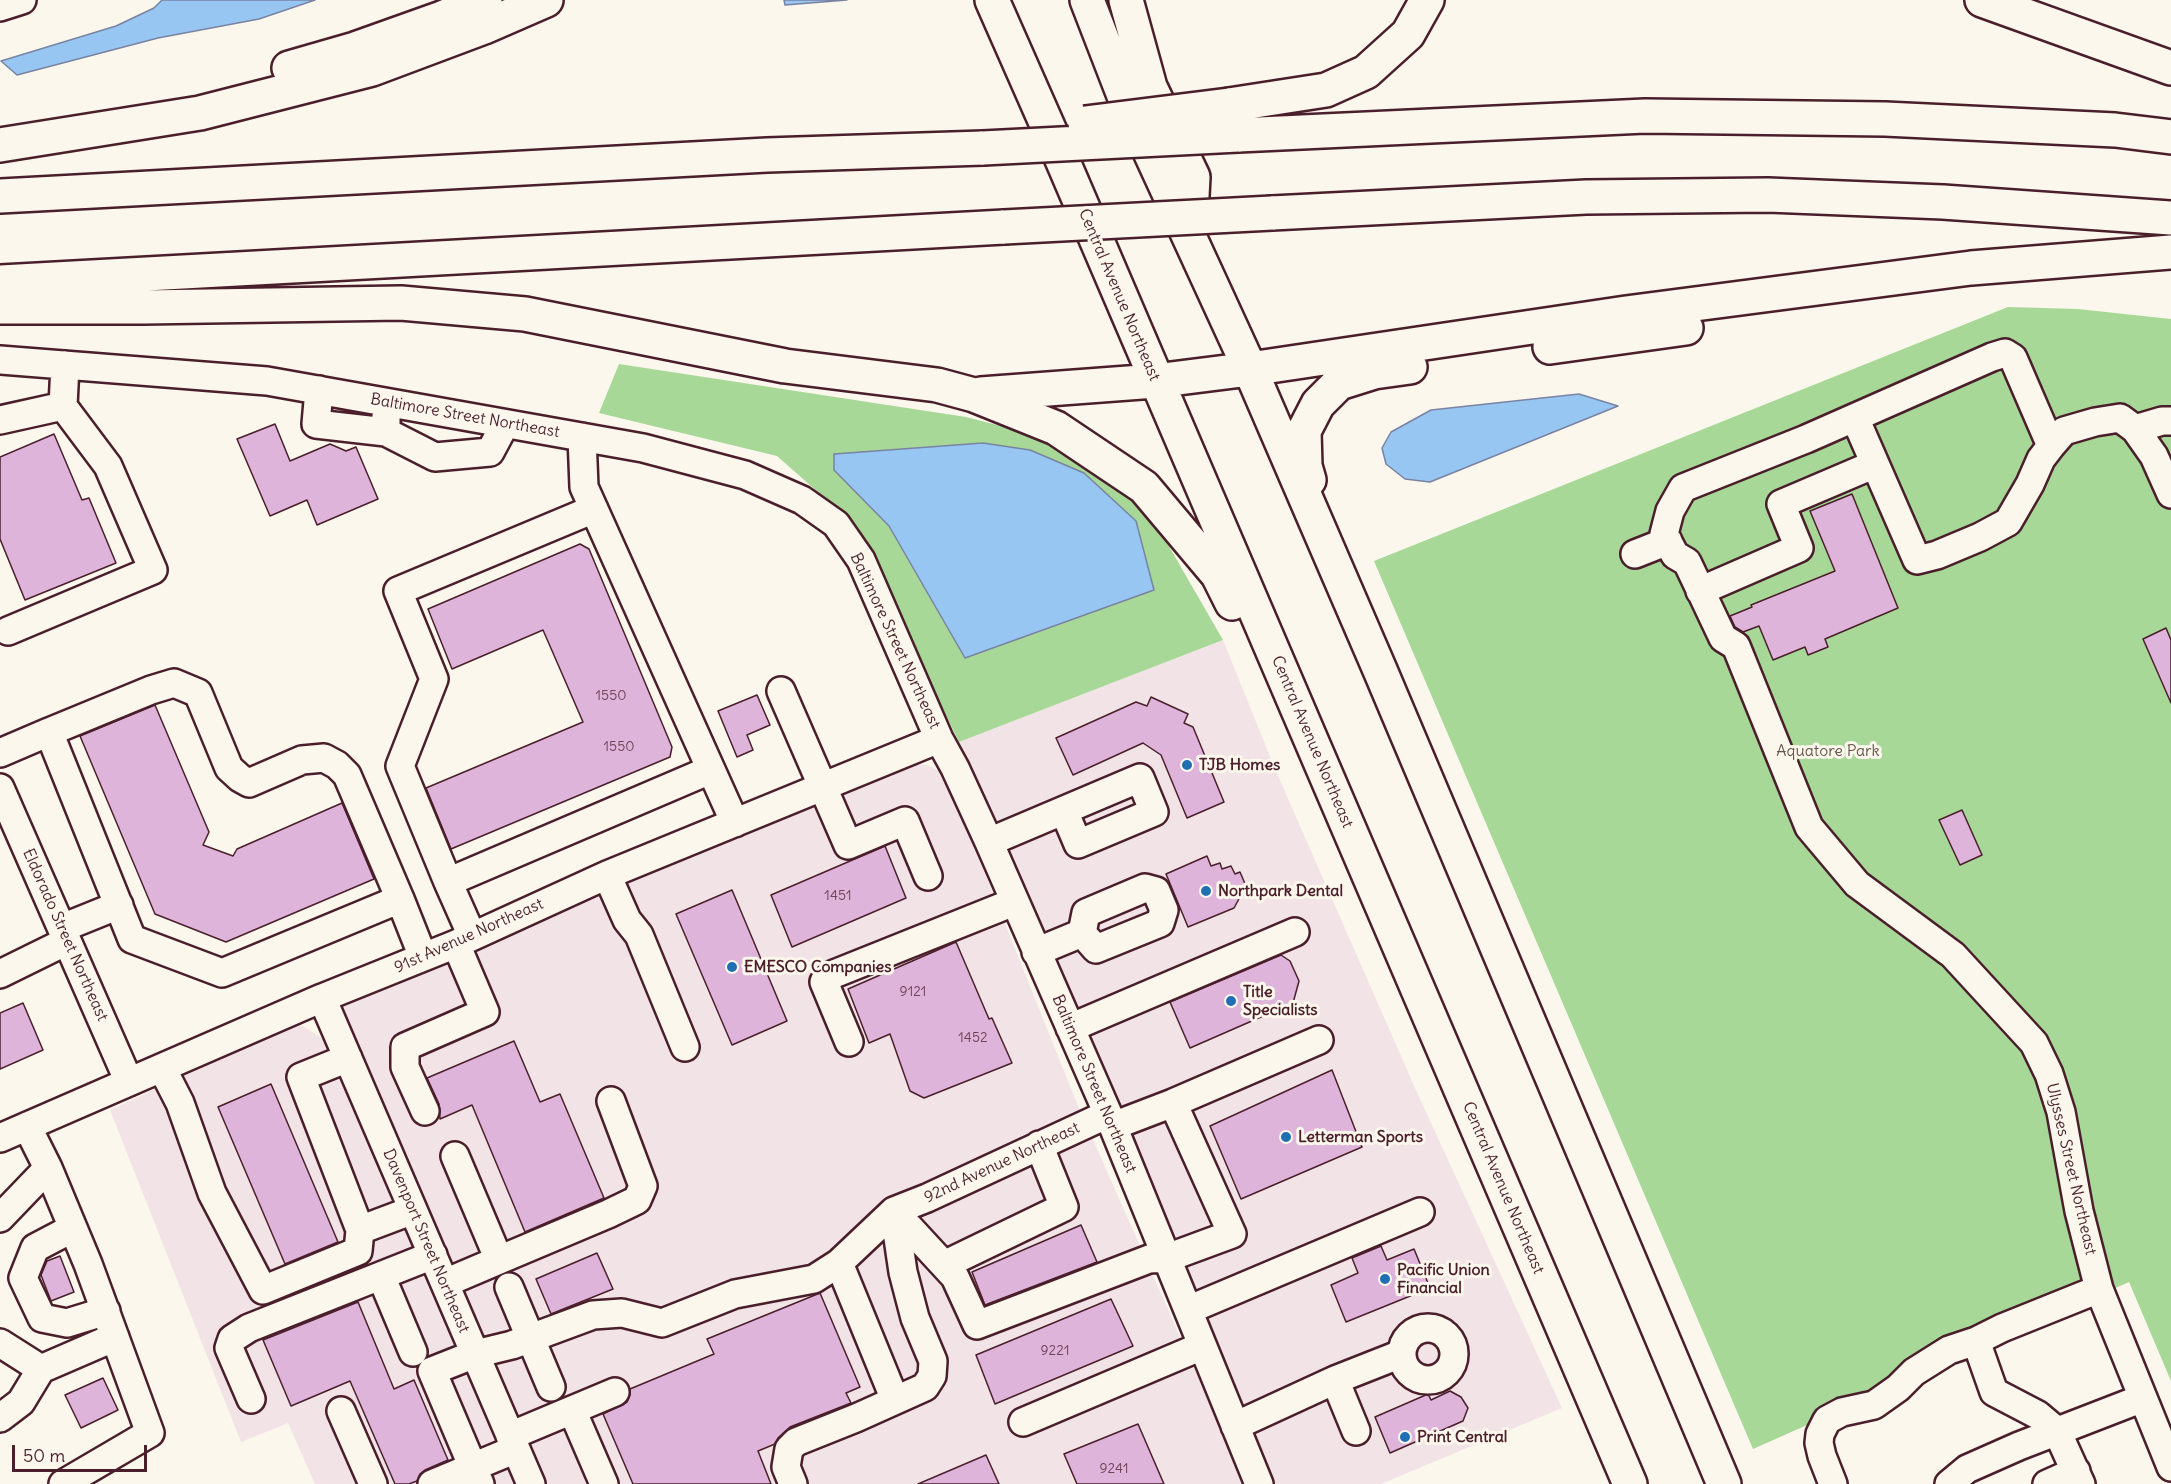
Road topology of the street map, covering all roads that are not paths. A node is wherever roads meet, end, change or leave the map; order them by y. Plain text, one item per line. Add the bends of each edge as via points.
1 (22, 0) edge
2 (485, 0) edge
3 (546, 0) edge
4 (992, 0) edge
5 (1087, 0) edge
6 (1102, 0) edge
7 (1126, 0) edge
8 (1427, 0) edge
9 (1982, 0) edge
10 (0, 7) edge
11 (2171, 68) edge
12 (1123, 93) junction
13 (1234, 120) junction
14 (104, 129) junction
15 (2171, 137) edge
16 (0, 145) edge
17 (0, 196) edge
18 (2171, 218) edge
19 (1190, 239) junction
20 (2165, 252) edge
21 (0, 282) edge
22 (0, 307) edge
23 (0, 360) edge
24 (66, 365) junction
25 (1250, 369) junction
26 (1155, 381) junction
27 (319, 390) junction
28 (974, 395) junction
29 (386, 402) junction
30 (63, 406) junction
31 (1855, 418) junction
32 (0, 420) edge
33 (2171, 421) edge
34 (505, 424) junction
35 (2135, 429) junction
36 (387, 432) junction
37 (582, 437) junction
38 (2051, 446) junction
39 (1875, 464) junction
40 (2171, 494) edge
41 (594, 509) junction
42 (1668, 541) junction
43 (1635, 554) dead end
44 (1335, 567) junction
45 (1700, 591) junction
46 (3, 626) edge
47 (781, 691) dead end
48 (49, 732) junction
49 (939, 739) junction
50 (0, 753) edge
51 (710, 770) junction
52 (822, 787) junction
53 (0, 788) edge
54 (1064, 811) dead end
55 (735, 823) junction
56 (1348, 825) junction
57 (989, 842) junction
58 (607, 875) junction
59 (928, 876) dead end
60 (448, 882) junction
61 (399, 899) junction
62 (1014, 902) junction
63 (119, 905) junction
64 (1295, 932) dead end
65 (1082, 933) dead end
66 (64, 935) junction
67 (464, 940) junction
68 (1036, 952) junction
69 (423, 957) junction
70 (0, 974) edge
71 (322, 998) junction
72 (1070, 1028) junction
73 (1319, 1040) dead end
74 (849, 1042) dead end
75 (686, 1047) dead end
76 (348, 1058) junction
77 (162, 1068) junction
78 (129, 1082) junction
79 (611, 1101) dead end
80 (1173, 1103) junction
81 (424, 1111) dead end
82 (1111, 1120) junction
83 (27, 1126) junction
84 (0, 1138) edge
85 (1039, 1145) junction
86 (455, 1156) dead end
87 (48, 1168) junction
88 (413, 1210) junction
89 (894, 1211) junction
90 (1419, 1212) dead end
91 (0, 1218) edge
92 (73, 1228) junction
93 (360, 1230) junction
94 (433, 1255) junction
95 (1167, 1258) junction
96 (499, 1260) junction
97 (839, 1263) junction
98 (944, 1265) junction
99 (381, 1276) junction
100 (445, 1283) junction
101 (509, 1287) dead end
102 (2099, 1288) junction
103 (1188, 1310) junction
104 (106, 1311) junction
105 (115, 1337) junction
106 (530, 1338) junction
107 (1976, 1341) junction
108 (0, 1342) edge
109 (1202, 1346) junction
110 (413, 1352) dead end
111 (475, 1354) junction
112 (1401, 1354) dead end
113 (42, 1369) junction
114 (1335, 1380) junction
115 (551, 1388) dead end
116 (615, 1392) dead end
117 (2143, 1398) junction
118 (251, 1399) dead end
119 (896, 1400) junction
120 (572, 1410) junction
121 (341, 1411) dead end
122 (0, 1418) edge
123 (1023, 1422) dead end
124 (1235, 1426) junction
125 (1356, 1431) dead end
126 (2057, 1431) junction
127 (513, 1442) junction
128 (2171, 1467) edge
129 (477, 1475) edge
130 (1958, 1476) edge
131 (2078, 1478) edge
132 (63, 1484) edge
133 (373, 1484) edge
134 (432, 1484) edge
135 (531, 1484) edge
136 (604, 1484) edge
137 (793, 1484) edge
138 (1259, 1484) edge
139 (1629, 1484) edge
140 (1724, 1484) edge
141 (1833, 1484) edge
142 (2047, 1484) edge

1 - 10 street
2 - 14 highway via 355,49 182,98
3 - 14 highway via 372,69 200,113
4 - 26 highway, Central Avenue Northeast
5 - 12 highway
6 - 12 highway
7 - 19 highway via 1150,87 1193,177
8 - 13 highway via 1408,34 1366,72 1326,90
9 - 11 highway
12 - 19 highway
13 - 15 highway via 1645,116 1897,120 2115,130
13 - 17 highway, bridge via 767,155
14 - 16 highway
18 - 21 highway, bridge via 1768,195 1586,197
19 - 25 highway
20 - 25 highway via 1971,268 1650,309
20 - 44 highway via 1805,311 1374,372 1339,383 1318,404 1304,431 1305,466
22 - 28 highway via 401,303 514,313 785,366 937,385
23 - 24 street, Baltimore Street Northeast
24 - 27 street, Baltimore Street Northeast via 267,381
24 - 30 street
25 - 26 highway
25 - 44 highway
26 - 28 highway
26 - 56 highway, Central Avenue Northeast
27 - 29 street, Baltimore Street Northeast
27 - 36 street via 316,424
28 - 56 highway via 1056,428 1144,487 1218,575
29 - 34 street, Baltimore Street Northeast
29 - 36 street
30 - 32 street
30 - 46 street via 108,466 153,570
31 - 38 street via 2005,353 2013,358
31 - 39 street
31 - 42 street via 1683,488 1670,512 1664,534
33 - 35 street
34 - 36 street via 490,452 435,457
34 - 37 street, Baltimore Street Northeast
35 - 38 street via 2121,418 2095,422 2064,431
35 - 40 street via 2154,456
37 - 41 street via 584,487
37 - 49 street, Baltimore Street Northeast via 643,448 745,475 802,500 836,524 861,560
38 - 39 street via 2008,522 1937,555 1917,560
39 - 45 street via 1781,504 1799,548
41 - 51 street
41 - 60 street via 398,591 434,679 400,766
42 - 43 street
42 - 45 street via 1675,555 1687,562
44 - 140 highway
45 - 102 street, Ulysses Street Northeast via 1723,638 1736,646 1809,827 1857,884 1953,955 2034,1043 2061,1112 2079,1211
47 - 52 street
48 - 50 street
48 - 61 street via 174,683 198,693 229,768 249,783 302,760 324,758 347,775
48 - 63 street
49 - 52 street, 91st Avenue Northeast
49 - 57 street, Baltimore Street Northeast
51 - 55 street
51 - 60 street
52 - 55 street, 91st Avenue Northeast
52 - 59 street via 848,845 905,821
53 - 66 street, Eldorado Street Northeast
54 - 57 street
55 - 58 street, 91st Avenue Northeast
56 - 139 highway, Central Avenue Northeast
57 - 62 street, Baltimore Street Northeast
58 - 67 street, 91st Avenue Northeast
58 - 75 street via 627,920 639,935
60 - 67 street
61 - 63 street via 222,973 132,939
61 - 69 street
62 - 68 street, Baltimore Street Northeast
62 - 74 street via 834,974 824,982
63 - 66 street
64 - 72 street
65 - 68 street
66 - 70 street
66 - 78 street, Eldorado Street Northeast
67 - 69 street, 91st Avenue Northeast
67 - 81 street via 485,1012 405,1047 405,1067
68 - 72 street, Baltimore Street Northeast
69 - 71 street, 91st Avenue Northeast
71 - 76 street, Davenport Street Northeast
71 - 77 street, 91st Avenue Northeast
72 - 82 street, Baltimore Street Northeast
73 - 80 street, 92nd Avenue Northeast
76 - 88 street, Davenport Street Northeast
76 - 93 street via 301,1077
77 - 78 street, 91st Avenue Northeast
77 - 93 street via 180,1103 212,1193 263,1290 358,1251
78 - 83 street, 91st Avenue Northeast
79 - 96 street via 643,1186 637,1200
80 - 82 street, 92nd Avenue Northeast
80 - 95 street via 1232,1234
82 - 85 street, 92nd Avenue Northeast
82 - 95 street, Baltimore Street Northeast
83 - 84 street, 91st Avenue Northeast
83 - 87 street
85 - 89 street, 92nd Avenue Northeast
85 - 98 street via 1064,1206
86 - 96 street
87 - 91 street
87 - 92 street
88 - 93 street
88 - 94 street, Davenport Street Northeast
89 - 97 street
89 - 98 street
89 - 119 street via 903,1272 915,1318 933,1361 932,1376 925,1387
90 - 103 street
92 - 104 street
92 - 104 street via 35,1248 23,1278 42,1318 67,1323
94 - 99 street
94 - 100 street, Davenport Street Northeast
95 - 98 street via 1149,1259 977,1325 955,1277
95 - 103 street, Baltimore Street Northeast
96 - 100 street
97 - 106 street via 814,1279 735,1294 662,1323 622,1313 593,1315
97 - 119 street
99 - 110 street
99 - 118 street via 249,1328 232,1339 229,1348
100 - 111 street, Davenport Street Northeast
101 - 106 street
102 - 107 street
102 - 117 street, Ulysses Street Northeast
103 - 109 street, Baltimore Street Northeast
104 - 105 street
105 - 113 street
105 - 132 street via 150,1433
106 - 111 street
106 - 115 street
107 - 126 street via 1994,1392 2038,1415
107 - 141 street via 1949,1350 1874,1405 1842,1412 1827,1420 1819,1443
108 - 113 street
109 - 123 street
109 - 124 street, Baltimore Street Northeast
111 - 127 street, Davenport Street Northeast
111 - 129 street via 432,1371
112 - 114 street
113 - 122 street via 21,1402
114 - 124 street
114 - 125 street
116 - 120 street
117 - 126 street
117 - 128 street, Ulysses Street Northeast
119 - 137 street via 796,1442 789,1449 786,1467
120 - 127 street
120 - 136 street
121 - 133 street
124 - 138 street, Baltimore Street Northeast
126 - 130 street
126 - 131 street
127 - 129 street
127 - 135 street, Davenport Street Northeast
129 - 134 street
131 - 142 street

